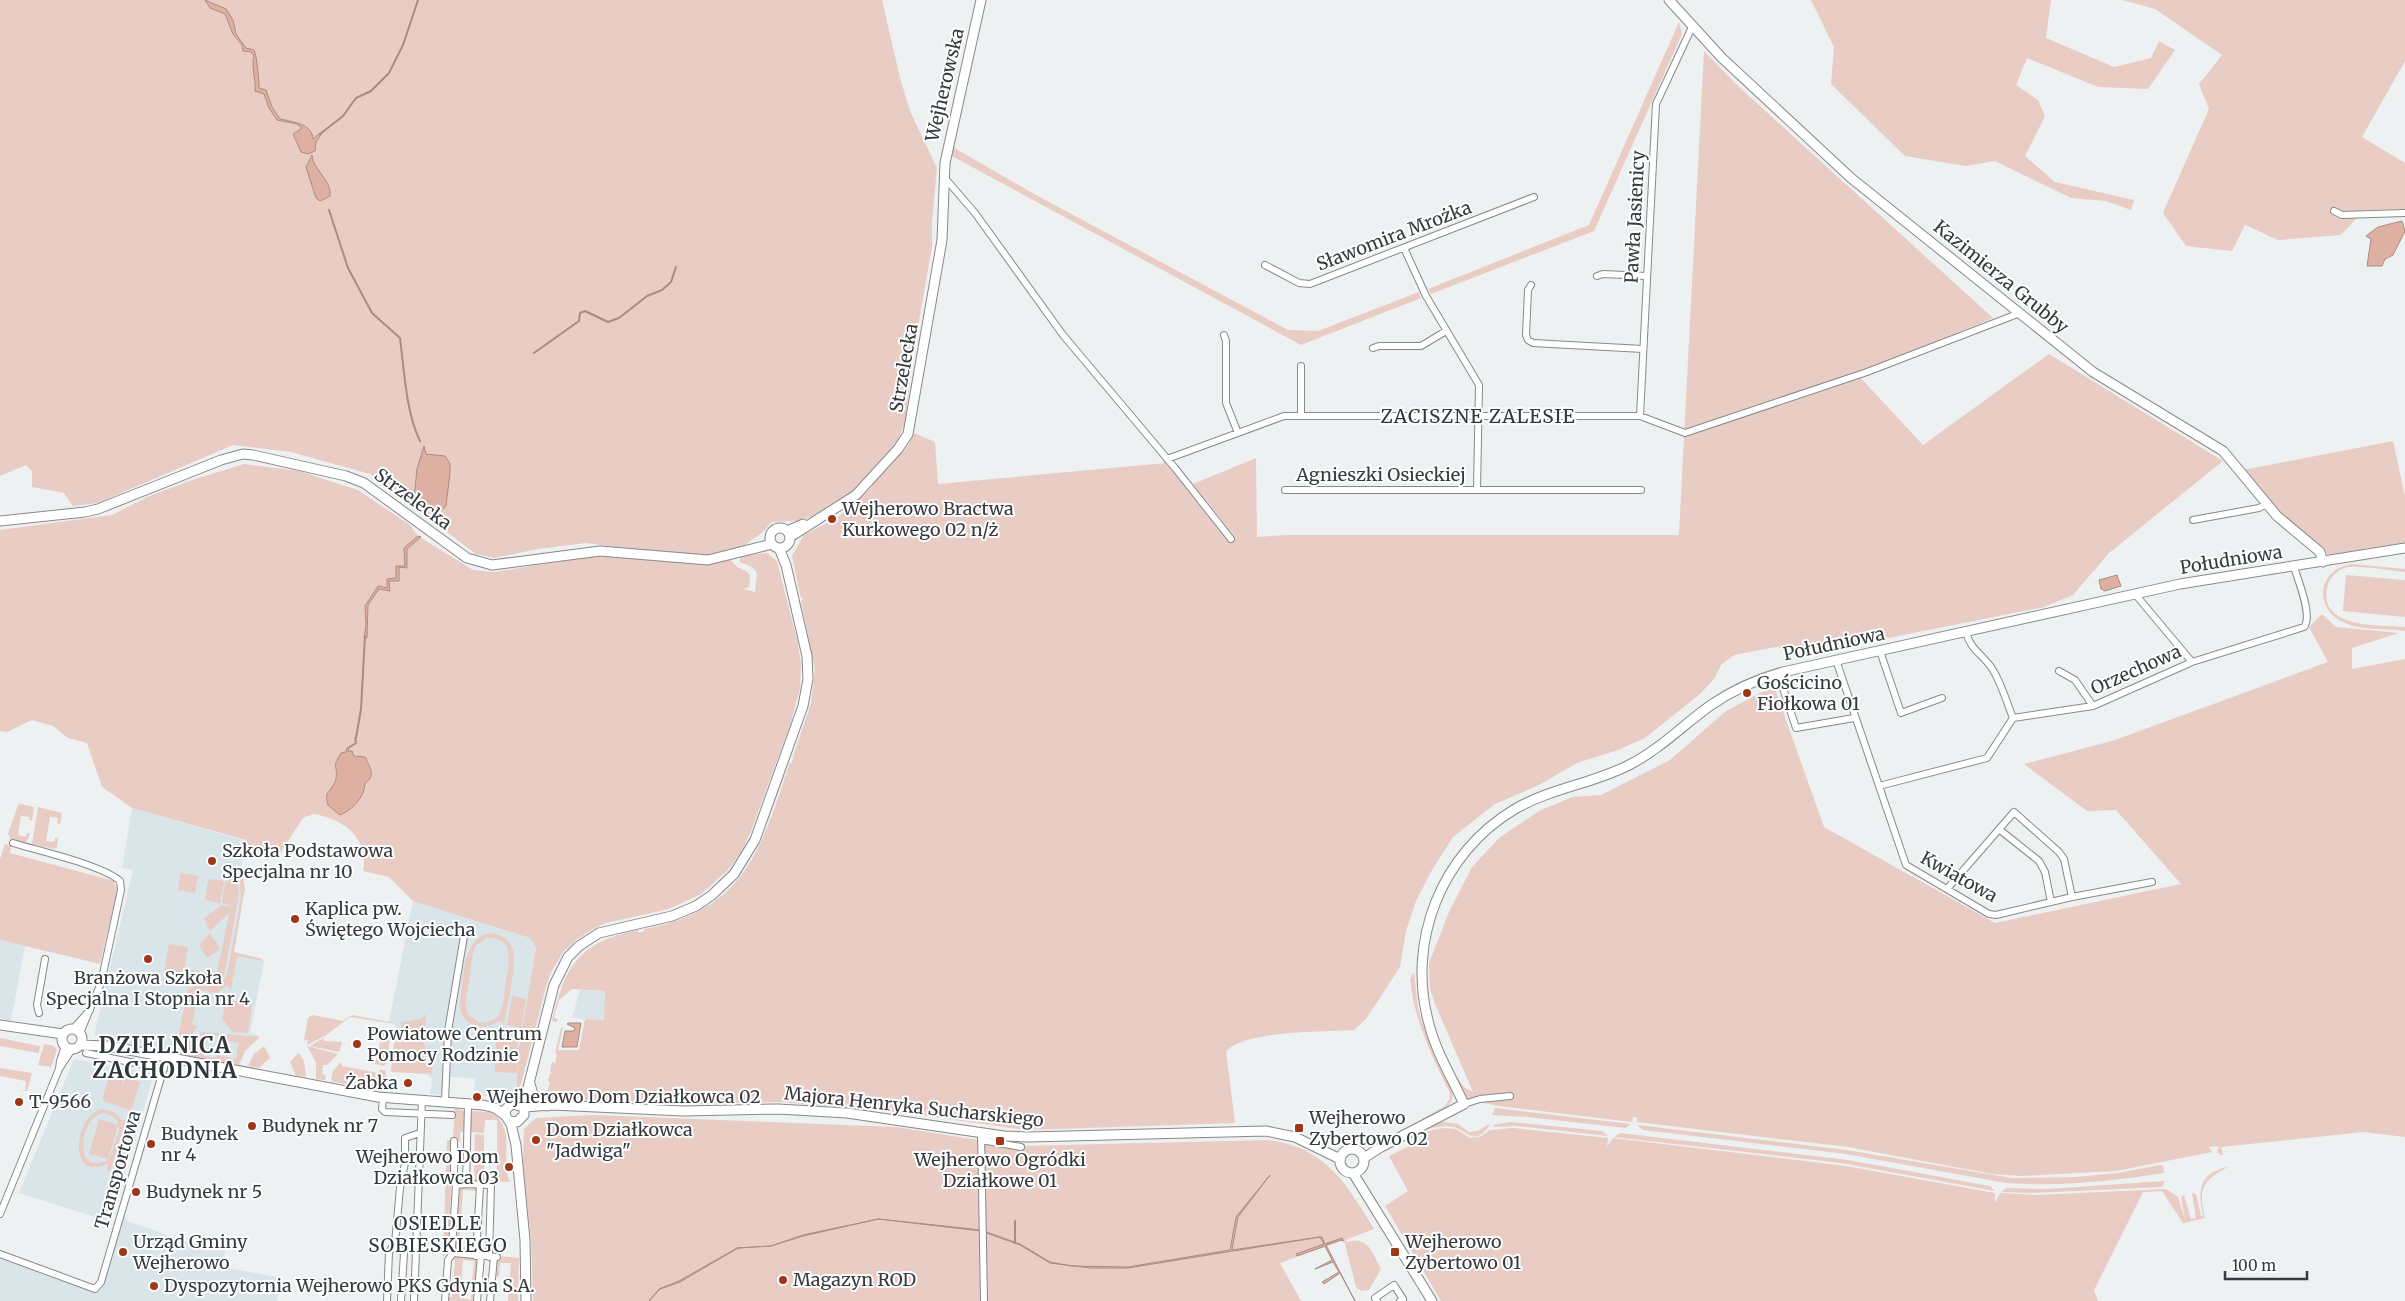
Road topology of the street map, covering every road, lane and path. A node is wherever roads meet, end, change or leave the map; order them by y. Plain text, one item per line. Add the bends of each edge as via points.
1 (981, 0) edge
2 (1669, 0) edge
3 (1692, 27) junction
4 (944, 178) junction
5 (1534, 197) dead end
6 (2334, 211) dead end
7 (2405, 213) edge
8 (1404, 248) junction
9 (1265, 264) dead end
10 (1597, 276) dead end
11 (1647, 276) junction
12 (1531, 285) dead end
13 (2020, 313) junction
14 (1446, 331) junction
15 (1224, 335) dead end
16 (1373, 348) dead end
17 (1643, 349) junction
18 (1301, 366) dead end
19 (1301, 416) junction
20 (1478, 416) junction
21 (1640, 416) junction
22 (1238, 433) junction
23 (1167, 459) junction
24 (1285, 490) dead end
25 (1478, 490) junction
26 (1641, 490) dead end
27 (2266, 504) junction
28 (2193, 520) dead end
29 (0, 521) edge
30 (788, 534) junction
31 (1231, 539) dead end
32 (777, 544) junction
33 (2405, 548) edge
34 (2323, 562) junction
35 (2294, 567) junction
36 (2135, 594) junction
37 (1966, 632) junction
38 (1880, 651) junction
39 (1836, 660) junction
40 (2192, 662) junction
41 (2059, 671) dead end
42 (1778, 673) junction
43 (1942, 698) dead end
44 (2093, 706) junction
45 (1854, 718) junction
46 (2013, 718) junction
47 (1879, 786) junction
48 (2000, 830) junction
49 (14, 843) dead end
50 (2152, 882) dead end
51 (1947, 889) junction
52 (2072, 897) junction
53 (2051, 902) junction
54 (465, 930) dead end
55 (45, 959) dead end
56 (39, 1013) dead end
57 (0, 1025) edge
58 (72, 1039) junction
59 (86, 1053) dead end
60 (167, 1057) junction
61 (164, 1069) junction
62 (529, 1084) junction
63 (1510, 1096) dead end
64 (383, 1098) junction
65 (422, 1100) junction
66 (445, 1101) junction
67 (471, 1104) junction
68 (512, 1104) junction
69 (1464, 1104) junction
70 (547, 1106) junction
71 (564, 1106) junction
72 (524, 1107) junction
73 (421, 1114) junction
74 (452, 1115) dead end
75 (508, 1118) junction
76 (522, 1120) junction
77 (420, 1133) junction
78 (981, 1138) junction
79 (454, 1141) dead end
80 (516, 1145) junction
81 (1021, 1147) dead end
82 (1341, 1156) junction
83 (1363, 1156) junction
84 (1356, 1172) junction
85 (466, 1184) junction
86 (480, 1184) junction
87 (456, 1185) junction
88 (0, 1214) edge
89 (394, 1245) junction
90 (452, 1251) junction
91 (0, 1254) edge
92 (478, 1256) junction
93 (493, 1257) junction
94 (387, 1301) edge
95 (401, 1301) edge
96 (414, 1301) edge
97 (444, 1301) edge
98 (477, 1301) edge
99 (490, 1301) edge
100 (526, 1301) edge
101 (984, 1301) edge
102 (1377, 1301) edge
103 (1400, 1301) edge
104 (1432, 1301) edge

1 - 4 street, Wejherowska
2 - 3 street, Kazimierza Grubby
3 - 11 street, Pawła Jasienicy via 1656,104
3 - 13 street, Kazimierza Grubby via 1852,178
4 - 23 street via 975,213 1063,335
4 - 30 street, Strzelecka via 941,252 908,434 860,491 842,505
5 - 8 street, Sławomira Mrożka
6 - 7 street via 2342,215
8 - 9 street, Sławomira Mrożka via 1310,284 1299,283
8 - 14 street
10 - 11 street
11 - 17 street, Pawła Jasienicy
12 - 17 street via 1526,334 1533,343
13 - 21 street via 1867,372 1685,433
13 - 27 street, Kazimierza Grubby via 2093,372 2218,448 2231,459
14 - 16 street via 1421,346
14 - 20 street via 1478,385
15 - 22 street via 1226,403
17 - 21 street, Pawła Jasienicy
18 - 19 street
19 - 20 street
19 - 22 street via 1284,416
20 - 21 street
20 - 25 street
22 - 23 street
23 - 31 street
24 - 25 street, Agnieszki Osieckiej
25 - 26 street, Agnieszki Osieckiej
27 - 28 street
27 - 34 street, Kazimierza Grubby via 2320,552
29 - 32 street, Strzelecka via 98,509 221,460 253,454 364,482 467,558 482,564 600,551 708,560
30 - 32 street
30 - 32 street, Strzelecka via 776,529
32 - 62 street via 786,565 807,656 807,687 752,847 734,874 696,906 600,933 575,950 554,984
33 - 34 street, Południowa
34 - 35 street, Południowa
35 - 36 street, Południowa
35 - 40 street, Orzechowa via 2307,613 2308,623 2304,627
36 - 37 street, Południowa
36 - 40 street
37 - 38 street, Południowa
37 - 46 street via 1968,643 1994,672
38 - 39 street, Południowa
38 - 43 street via 1901,713
39 - 42 street, Południowa
39 - 45 street, Kwiatowa
40 - 44 street, Orzechowa
41 - 44 street via 2076,680
42 - 45 street via 1796,728
42 - 69 street, Południowa via 1722,698 1655,750 1628,766 1530,802 1506,815 1484,832 1454,866 1432,910 1422,955 1423,994 1434,1040
44 - 46 street, Orzechowa
45 - 47 street, Kwiatowa
46 - 47 street via 1988,758
47 - 51 street, Kwiatowa via 1906,865
48 - 51 street
48 - 52 street via 2014,812 2059,852 2064,859
48 - 53 street via 2038,861
49 - 58 street via 59,856 120,881 122,890 101,983 91,1009
50 - 52 street, Kwiatowa
51 - 53 street, Kwiatowa via 1996,915
52 - 53 street, Kwiatowa
54 - 66 street via 448,1031
55 - 56 street via 37,1005
57 - 58 street
58 - 60 street
58 - 88 street via 60,1061
59 - 61 street
60 - 61 street, Transportowa
60 - 64 street
61 - 91 street, Transportowa via 104,1272 95,1289
62 - 68 street
62 - 70 street via 534,1097
62 - 72 street
63 - 69 street
64 - 65 street
64 - 73 street via 382,1109 385,1112
65 - 66 street
65 - 73 street
66 - 67 street
67 - 68 street
67 - 75 street via 495,1108
67 - 85 street
68 - 72 street
68 - 75 street via 506,1109
69 - 83 street
70 - 71 street, Majora Henryka Sucharskiego
70 - 72 street, Majora Henryka Sucharskiego
71 - 76 street, Majora Henryka Sucharskiego via 530,1114
71 - 78 street, Majora Henryka Sucharskiego via 847,1113
72 - 76 street
73 - 74 street
73 - 77 street
75 - 76 street, Majora Henryka Sucharskiego
75 - 80 street
76 - 80 street
77 - 89 street via 405,1139
77 - 96 street
78 - 81 street
78 - 82 street, Majora Henryka Sucharskiego via 1253,1130 1278,1132
78 - 101 street
79 - 87 street via 453,1180
80 - 100 street via 526,1254
82 - 83 street via 1352,1148
82 - 84 street via 1343,1169
83 - 84 street via 1364,1165
84 - 104 street
85 - 86 street
85 - 87 street
86 - 92 street
86 - 93 street via 491,1185
87 - 90 street
89 - 94 street via 389,1252
89 - 95 street via 404,1253
90 - 92 street
90 - 97 street via 448,1260
92 - 93 street
92 - 98 street
93 - 99 street
102 - 103 street via 1375,1298 1394,1285 1403,1299

